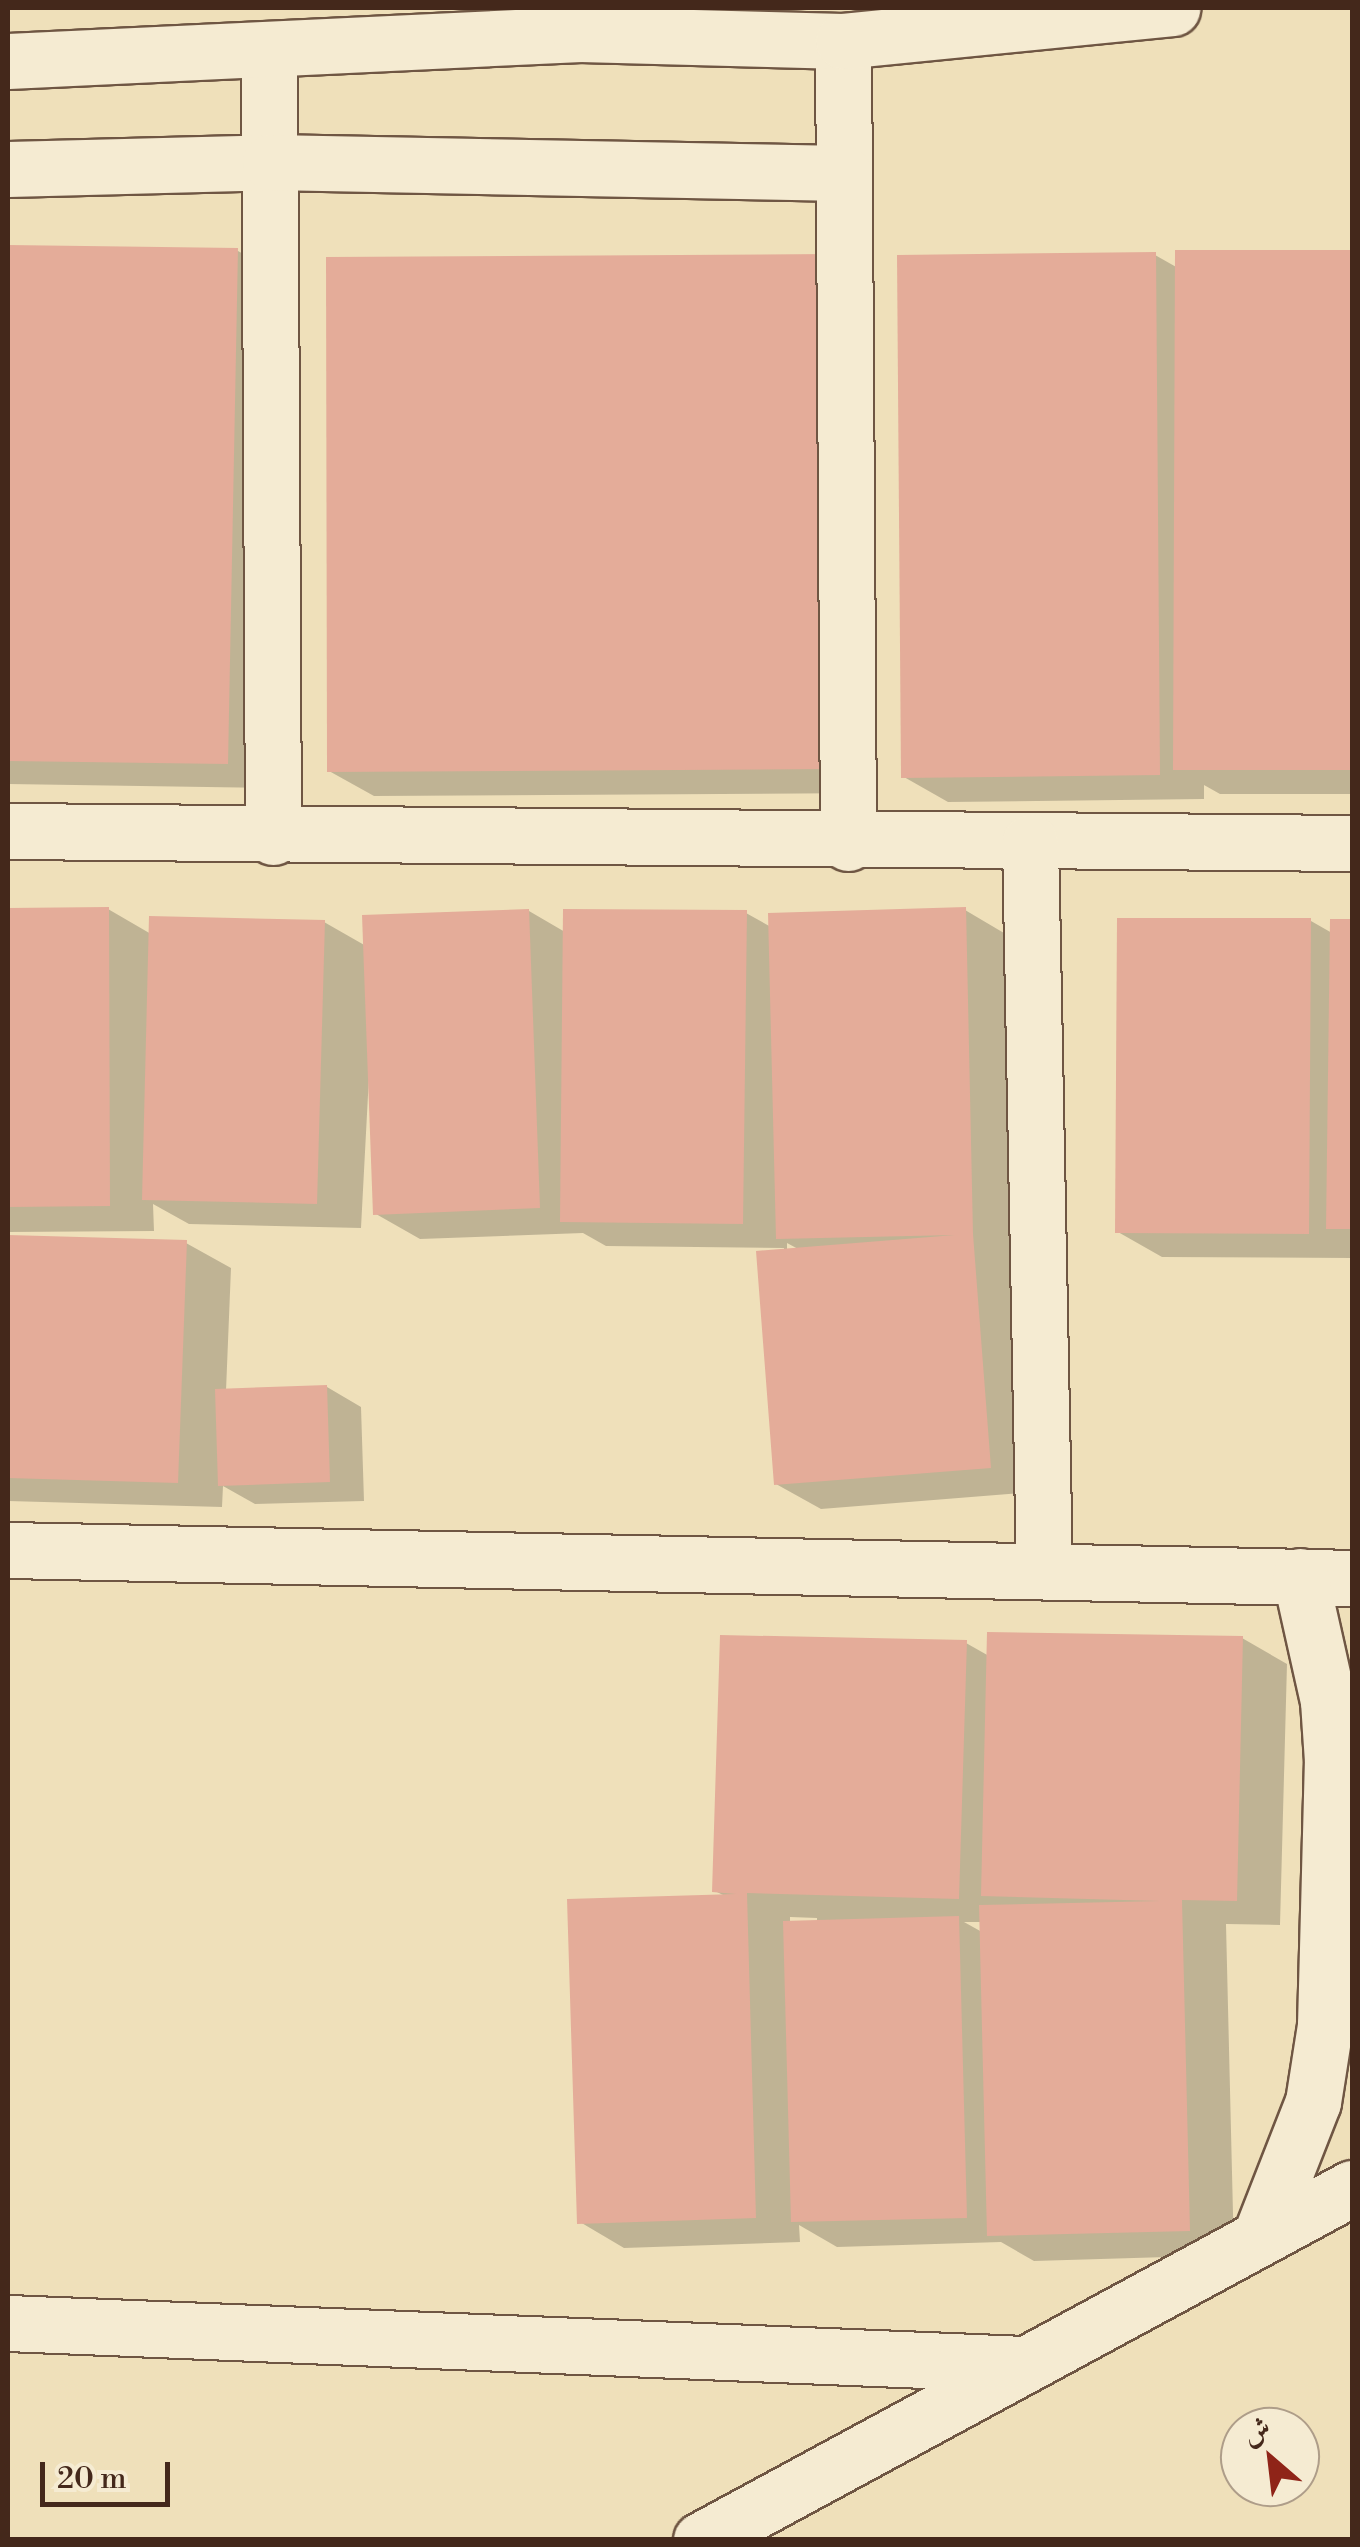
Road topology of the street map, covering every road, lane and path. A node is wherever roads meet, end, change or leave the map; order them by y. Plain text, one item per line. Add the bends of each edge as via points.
1 (1172, 8) edge
2 (635, 21) edge
3 (843, 41) junction
4 (270, 49) junction
5 (8, 61) edge
6 (270, 162) junction
7 (8, 169) edge
8 (844, 172) junction
9 (8, 830) edge
10 (274, 837) junction
11 (848, 842) junction
12 (1030, 842) junction
13 (1352, 843) edge
14 (8, 1550) edge
15 (1044, 1569) junction
16 (1326, 1577) edge
17 (1352, 2188) edge
18 (1260, 2237) junction
19 (8, 2322) edge
20 (1025, 2364) junction
21 (700, 2540) edge

1 - 3 street
2 - 3 street
2 - 4 street
3 - 8 street
4 - 5 street
4 - 6 street
6 - 7 street
6 - 8 street
6 - 10 street
8 - 11 street
9 - 10 street
10 - 11 street
11 - 12 street
12 - 13 street
12 - 15 street
14 - 15 street
15 - 16 street
16 - 18 street via 1332,1761 1325,2024 1313,2102
17 - 18 street
18 - 20 street
19 - 20 street
20 - 21 street

